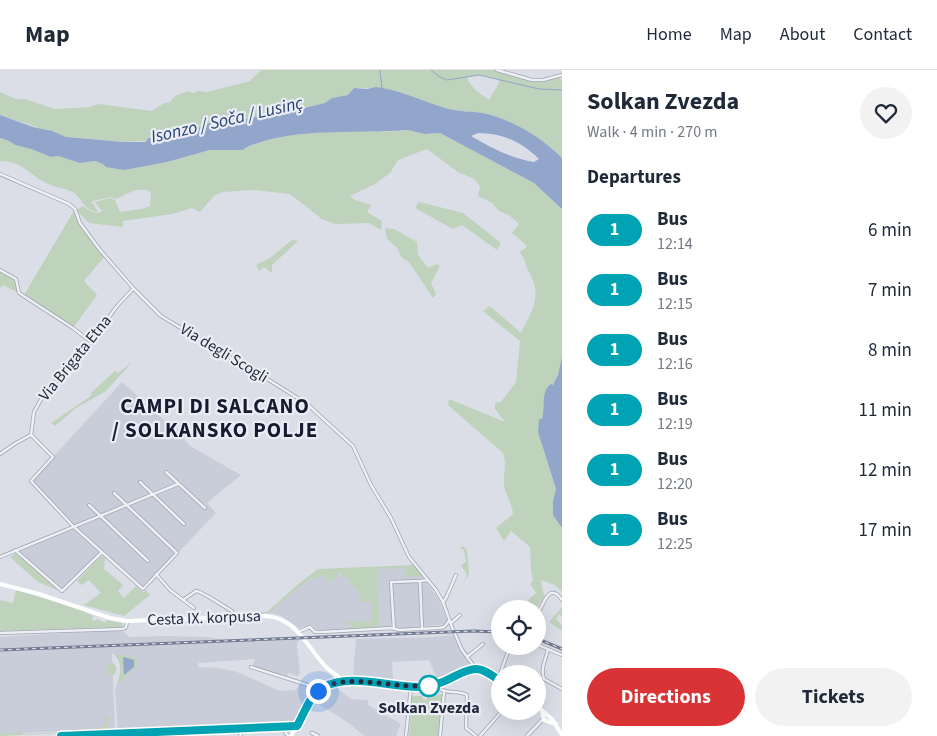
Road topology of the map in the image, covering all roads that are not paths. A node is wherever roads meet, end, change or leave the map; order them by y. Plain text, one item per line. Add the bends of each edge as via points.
1 (497, 70) edge
2 (562, 75) edge
3 (0, 174) edge
4 (0, 270) edge
5 (134, 289) junction
6 (91, 342) junction
7 (31, 435) junction
8 (0, 454) edge
9 (166, 472) dead end
10 (140, 482) dead end
11 (178, 484) junction
12 (114, 493) dead end
13 (153, 495) junction
14 (89, 505) dead end
15 (128, 505) junction
16 (205, 508) dead end
17 (101, 516) junction
18 (184, 524) dead end
19 (74, 527) junction
20 (16, 550) junction
21 (102, 552) junction
22 (0, 556) edge
23 (148, 560) dead end
24 (156, 574) junction
25 (456, 575) dead end
26 (428, 580) junction
27 (420, 581) junction
28 (0, 584) edge
29 (183, 600) junction
30 (546, 600) edge
31 (562, 600) edge
32 (443, 602) junction
33 (194, 608) dead end
34 (232, 611) dead end
35 (460, 614) dead end
36 (127, 621) junction
37 (450, 622) junction
38 (422, 628) junction
39 (394, 629) junction
40 (453, 630) dead end
41 (298, 632) junction
42 (0, 633) edge
43 (455, 634) dead end
44 (483, 644) dead end
45 (548, 649) joint
46 (562, 655) edge
47 (468, 657) junction
48 (251, 667) dead end
49 (476, 669) junction
50 (491, 676) edge
51 (344, 682) junction
52 (441, 683) junction
53 (436, 684) junction
54 (410, 687) junction
55 (440, 689) junction
56 (562, 689) edge
57 (318, 691) junction
58 (444, 692) junction
59 (309, 705) dead end
60 (546, 718) edge
61 (494, 720) edge
62 (543, 720) edge
63 (297, 726) dead end
64 (244, 728) junction
65 (562, 733) edge
66 (130, 734) edge
67 (311, 734) edge
68 (62, 736) edge
69 (240, 736) edge
70 (289, 736) edge
71 (318, 736) edge
72 (406, 736) edge
73 (440, 736) edge
74 (476, 736) edge
75 (480, 736) edge
76 (527, 736) edge

1 - 2 street via 532,80
3 - 5 street, Via degli Scogli via 70,204 100,250
4 - 6 street via 16,279 19,292
5 - 6 street, Via Brigata Etna
5 - 26 street, Via degli Scogli via 161,316 307,404 353,446 415,566
6 - 7 street, Via Brigata Etna via 43,396 34,412
7 - 8 street
7 - 19 street via 53,457 31,481
9 - 11 street
10 - 13 street
11 - 13 street
11 - 16 street
12 - 15 street
13 - 15 street
13 - 18 street
14 - 17 street
15 - 17 street
15 - 24 street via 177,553
17 - 19 street
17 - 23 street
19 - 20 street
19 - 21 street
20 - 21 street via 62,591
20 - 22 street
21 - 24 street via 143,589
24 - 29 street
25 - 32 street
26 - 27 street
26 - 32 street, Via degli Scogli
27 - 38 street
27 - 39 street via 392,582
28 - 36 main road, Cesta IX. korpusa
29 - 33 street
29 - 34 street via 196,591 201,592
30 - 31 street via 553,593
32 - 37 street, Via degli Scogli
35 - 37 street
36 - 41 main road, Cesta IX. korpusa via 272,616 290,623
36 - 42 street via 123,629
37 - 38 street via 444,627
37 - 40 street, Via degli Scogli
38 - 39 street
39 - 41 street via 315,632 310,628
41 - 51 main road, Cesta IX. korpusa via 326,667
43 - 47 street
44 - 47 street
45 - 46 street
45 - 56 street via 542,676
47 - 49 street
48 - 57 street
49 - 50 main road
49 - 52 main road
51 - 54 main road
51 - 57 main road
52 - 53 main road
52 - 55 street
53 - 54 main road
53 - 55 street
54 - 72 street
55 - 58 street
57 - 59 main road
58 - 73 street
58 - 74 street via 467,695 466,728
60 - 65 main road
61 - 75 street
62 - 76 street
63 - 70 main road
64 - 66 street
64 - 69 street
64 - 70 street via 278,726
66 - 68 street
67 - 71 street

